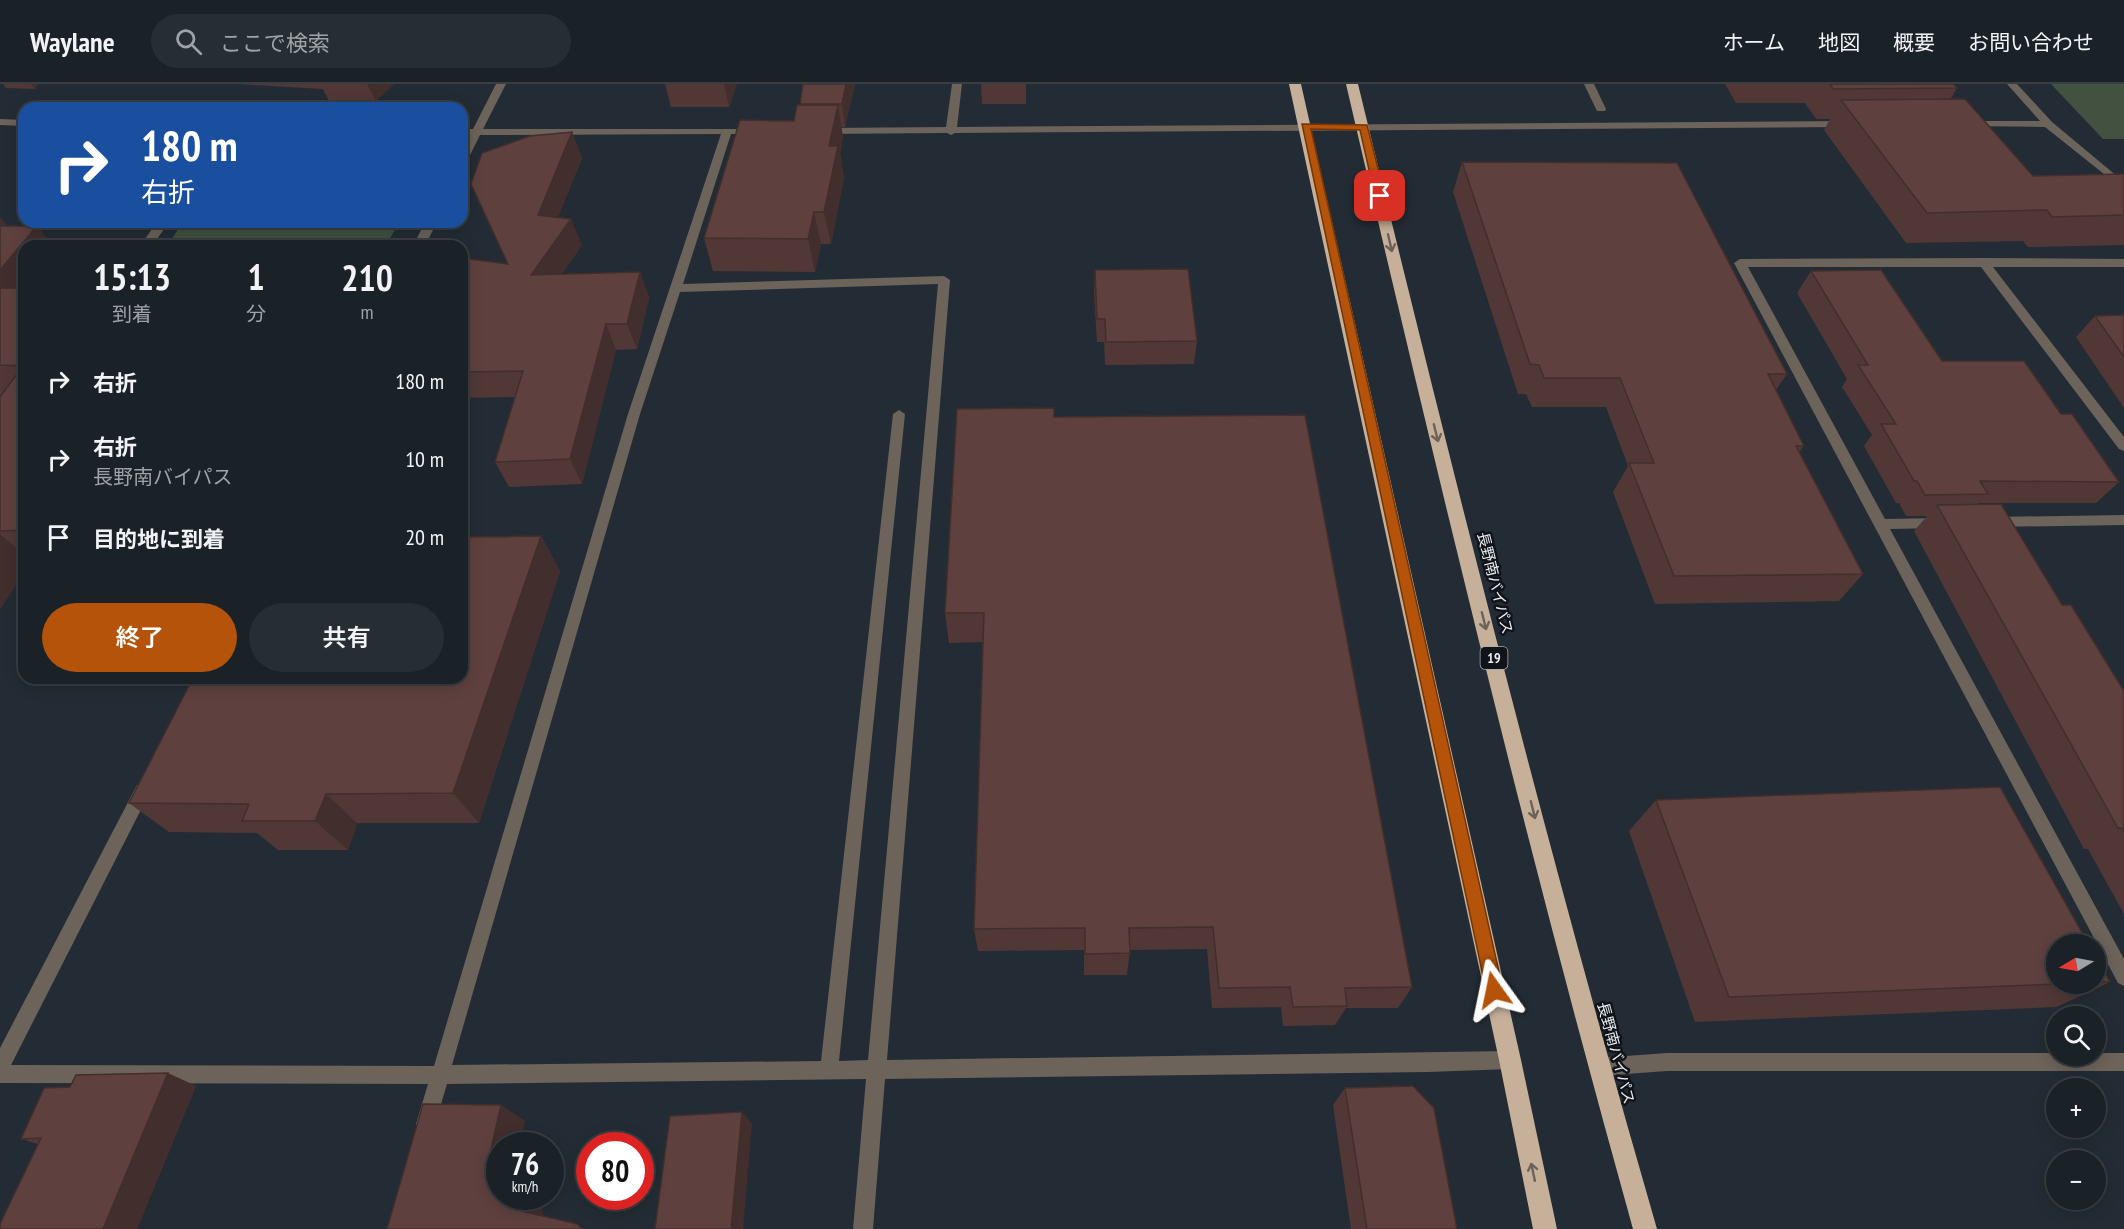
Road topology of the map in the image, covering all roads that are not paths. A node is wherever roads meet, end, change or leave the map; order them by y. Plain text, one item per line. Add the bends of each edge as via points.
1 (501, 84) edge
2 (957, 84) edge
3 (1295, 84) edge
4 (1352, 84) edge
5 (1589, 84) edge
6 (2012, 84) edge
7 (1601, 110) dead end
8 (0, 122) edge
9 (18, 123) edge
10 (1857, 124) edge
11 (1960, 124) edge
12 (2048, 124) junction
13 (1305, 126) junction
14 (1364, 127) junction
15 (727, 131) junction
16 (762, 131) edge
17 (810, 131) edge
18 (468, 132) edge
19 (477, 132) junction
20 (951, 132) junction
21 (468, 149) edge
22 (2124, 187) edge
23 (1983, 262) junction
24 (2124, 263) edge
25 (677, 288) junction
26 (900, 414) dead end
27 (2124, 446) edge
28 (2124, 520) edge
29 (1950, 523) edge
30 (1973, 523) edge
31 (1880, 524) junction
32 (152, 772) edge
33 (2124, 977) edge
34 (1510, 1060) junction
35 (2124, 1062) edge
36 (0, 1067) edge
37 (1599, 1067) junction
38 (876, 1068) junction
39 (829, 1071) junction
40 (0, 1074) edge
41 (441, 1075) junction
42 (421, 1141) edge
43 (863, 1229) edge
44 (1545, 1229) edge
45 (1645, 1229) edge

1 - 19 street
2 - 20 street
3 - 13 highway
4 - 14 highway, 長野南バイパス / 19
5 - 7 street
6 - 12 street
8 - 9 street
10 - 14 street
11 - 12 street
12 - 22 street
13 - 14 street
13 - 20 street
13 - 34 highway
14 -> 37 highway, 長野南バイパス / 19 via 1425,390
15 - 16 street
15 - 19 street
15 - 25 street
17 - 20 street
18 - 19 street
19 - 21 street
23 - 24 street
23 - 27 street
23 - 31 street via 1740,263
25 - 38 street via 944,280
25 - 41 street via 634,414
26 - 39 street
28 - 30 street
29 - 31 street
31 - 33 street
32 - 36 street
34 - 38 street
44 -> 34 highway
35 - 37 street via 1667,1062
37 - 45 highway, 長野南バイパス / 19
38 - 39 street
38 - 43 street
39 - 41 street
40 - 41 street
41 - 42 street

